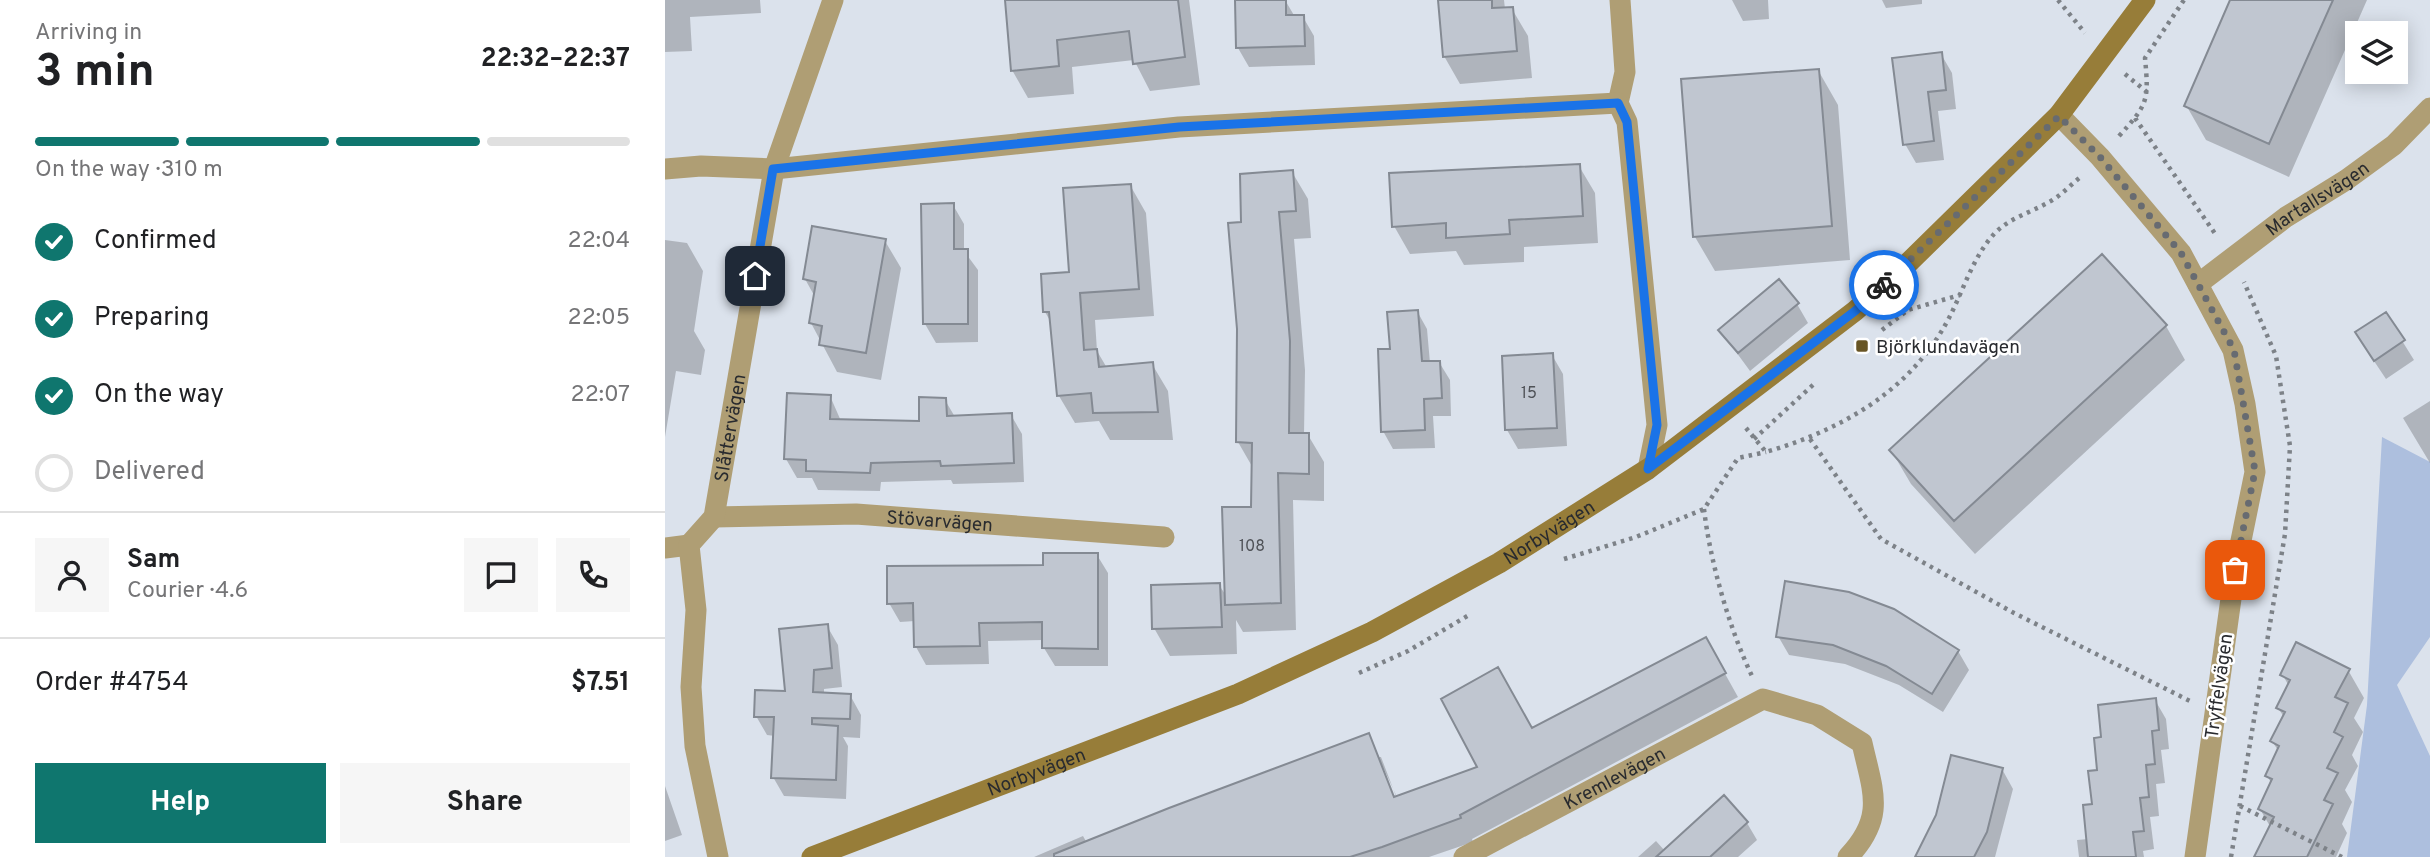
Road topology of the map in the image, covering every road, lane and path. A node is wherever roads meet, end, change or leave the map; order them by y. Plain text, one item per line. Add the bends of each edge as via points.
1 (833, 0) edge
2 (1620, 0) edge
3 (2145, 0) edge
4 (2184, 0) edge
5 (1618, 103) junction
6 (2430, 108) edge
7 (2059, 116) junction
8 (2100, 157) junction
9 (665, 169) edge
10 (773, 169) junction
11 (2198, 284) junction
12 (1960, 295) junction
13 (1882, 330) dead end
14 (1814, 384) dead end
15 (1729, 408) junction
16 (1754, 439) junction
17 (1810, 439) junction
18 (1648, 469) junction
19 (1704, 509) dead end
20 (714, 517) junction
21 (1164, 537) dead end
22 (689, 545) junction
23 (665, 548) edge
24 (1763, 699) junction
25 (2214, 713) junction
26 (2253, 722) dead end
27 (2240, 806) dead end
28 (718, 857) edge
29 (812, 857) edge
30 (1464, 857) edge
31 (1848, 857) edge
32 (2195, 857) edge
33 (2342, 857) edge

1 - 10 street, Slåttervägen
2 - 5 street via 1625,72
3 - 7 street, Norbyvägen
4 - 8 path via 2145,58 2149,94 2136,118
5 - 10 street via 1179,127
5 - 18 street via 1627,122 1657,425
6 - 11 street, Martallsvägen via 2394,145 2286,217
7 - 8 street, Tryffelvägen
7 - 15 street, Norbyvägen via 1901,271
8 - 11 street, Tryffelvägen via 2181,253
8 - 12 path via 2051,201 2013,218 1994,234
9 - 10 street
10 - 20 street, Slåttervägen
11 - 25 street, Tryffelvägen via 2234,350 2255,471
12 - 13 path via 1908,310
12 - 17 path via 1924,356 1901,383
14 - 16 path
15 - 16 path
15 - 18 street, Norbyvägen
16 - 17 path via 1766,452
17 - 25 path via 1881,539 2014,613
18 - 29 street, Norbyvägen via 1499,563 1372,632 1238,694
19 - 24 path via 1725,597
20 - 21 street, Stövarvägen via 856,514
20 - 22 street
22 - 23 street
22 - 28 street via 696,610 691,687 695,746
24 - 30 street, Kremlevägen
24 - 31 street via 1817,715 1862,743 1876,802 1865,839
25 - 26 path
25 - 32 street, Tryffelvägen
27 - 33 path

